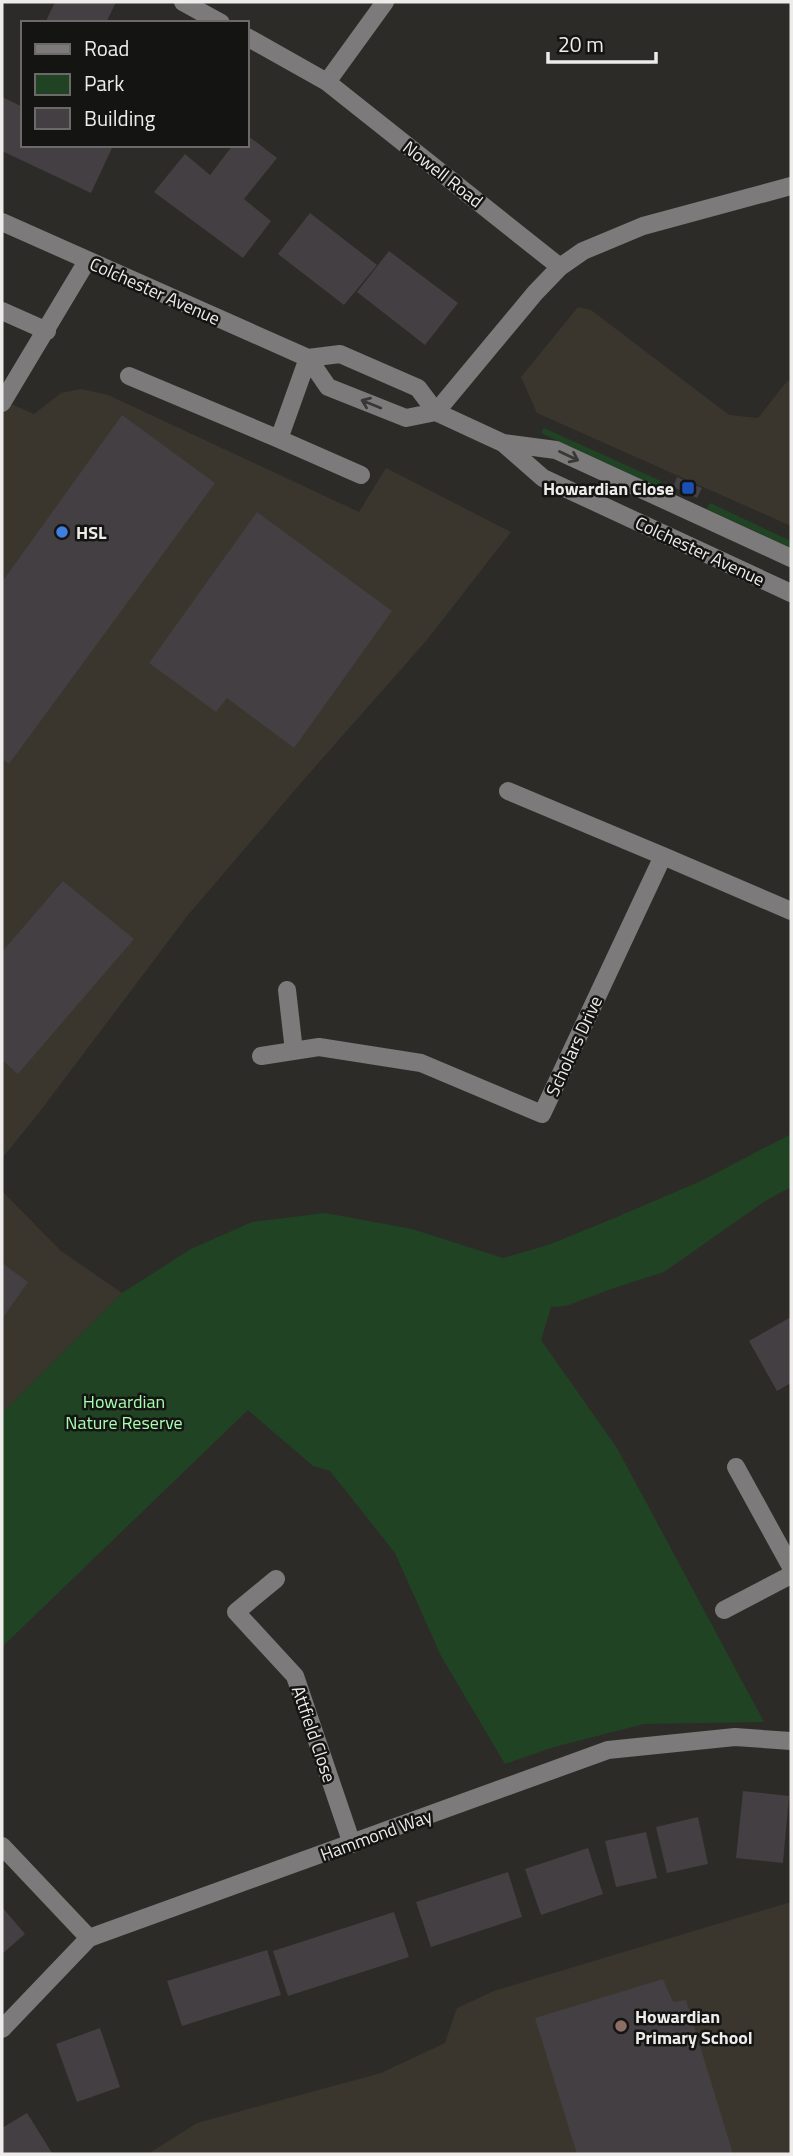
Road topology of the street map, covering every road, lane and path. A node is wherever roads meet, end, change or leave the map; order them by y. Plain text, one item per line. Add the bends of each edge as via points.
1 (183, 2) edge
2 (385, 2) edge
3 (217, 21) edge
4 (248, 38) edge
5 (327, 82) junction
6 (791, 186) edge
7 (2, 222) edge
8 (87, 261) junction
9 (560, 267) junction
10 (2, 311) edge
11 (47, 331) junction
12 (308, 358) junction
13 (129, 376) dead end
14 (2, 403) edge
15 (436, 412) junction
16 (279, 439) junction
17 (503, 443) junction
18 (361, 475) dead end
19 (791, 558) edge
20 (791, 593) edge
21 (508, 790) dead end
22 (663, 856) junction
23 (791, 911) edge
24 (288, 990) dead end
25 (293, 1051) junction
26 (261, 1056) dead end
27 (736, 1467) dead end
28 (791, 1567) edge
29 (791, 1575) edge
30 (276, 1579) dead end
31 (724, 1610) dead end
32 (791, 1741) edge
33 (352, 1843) junction
34 (2, 1846) edge
35 (89, 1938) junction
36 (2, 2029) edge

1 - 3 street
2 - 5 street
4 - 5 street, Nowell Road
5 - 9 street, Nowell Road
6 - 9 street via 643,226 583,251
7 - 8 street, Colchester Avenue
8 - 11 street
8 - 12 street, Colchester Avenue
9 - 15 street
10 - 11 street
11 - 14 street
12 - 15 street, Colchester Avenue via 340,355 418,388
15 -> 12 street via 406,418 328,387
12 - 16 street
13 - 16 street
15 - 17 street, Colchester Avenue
16 - 18 street
17 -> 19 street, Colchester Avenue via 556,450
17 - 20 street, Colchester Avenue via 543,478
21 - 22 street
22 - 23 street
22 - 25 street, Scholars Drive via 542,1114 421,1063 319,1047
24 - 25 street
25 - 26 street, Scholars Drive
27 - 28 street
29 - 31 street
30 - 33 street, Attfield Close via 236,1612 295,1676
32 - 33 street, Hammond Way via 735,1737 608,1751
33 - 35 street, Hammond Way
34 - 35 street
35 - 36 street, Hammond Way

